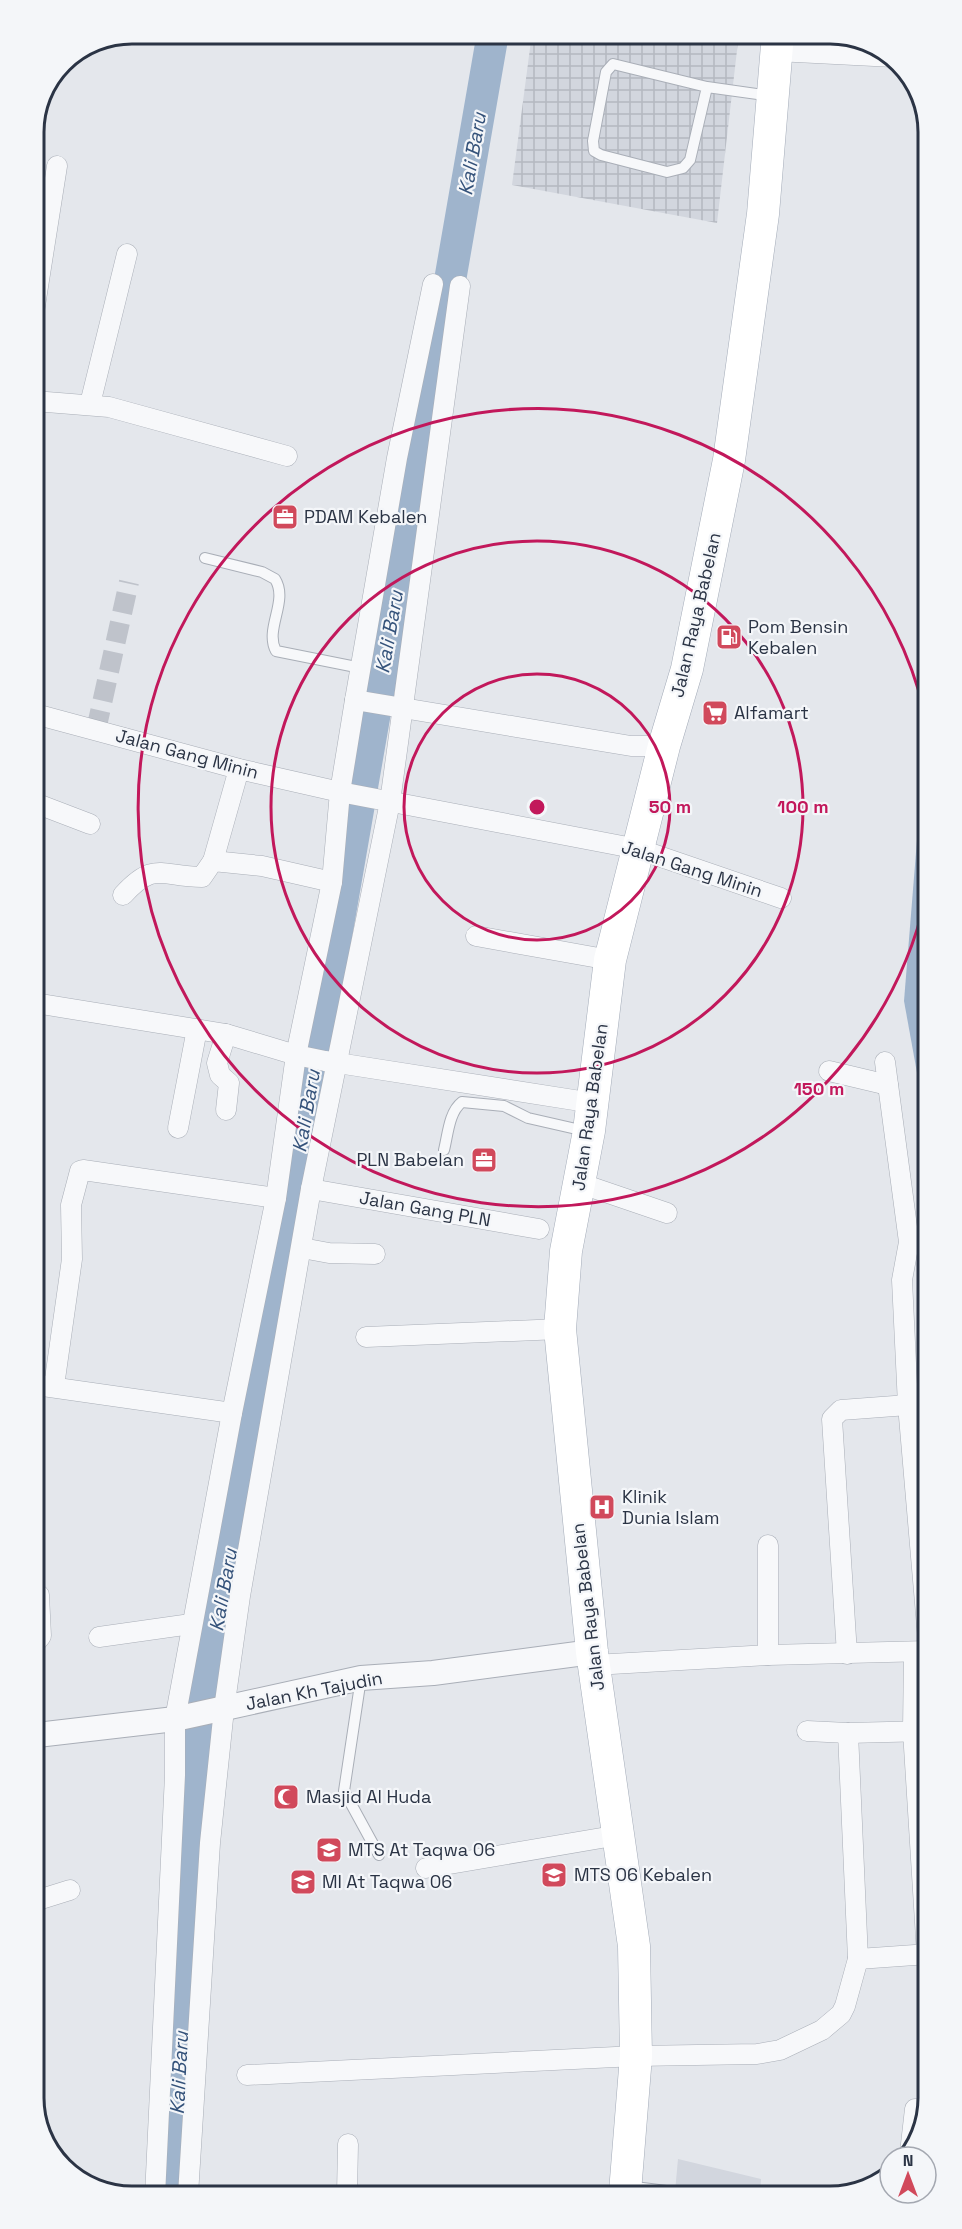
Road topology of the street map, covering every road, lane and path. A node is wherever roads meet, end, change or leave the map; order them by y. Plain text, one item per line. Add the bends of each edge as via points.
1 (777, 44) edge
2 (793, 44) edge
3 (872, 54) edge
4 (707, 87) junction
5 (772, 97) junction
6 (57, 166) dead end
7 (44, 249) edge
8 (127, 255) dead end
9 (434, 285) dead end
10 (460, 286) dead end
11 (44, 401) edge
12 (90, 404) junction
13 (287, 456) dead end
14 (206, 558) dead end
15 (361, 668) junction
16 (362, 701) junction
17 (399, 708) junction
18 (44, 716) edge
19 (664, 746) junction
20 (239, 769) junction
21 (346, 793) junction
22 (386, 801) junction
23 (44, 806) edge
24 (90, 824) dead end
25 (638, 849) junction
26 (213, 861) junction
27 (332, 882) junction
28 (123, 895) dead end
29 (781, 898) dead end
30 (476, 936) dead end
31 (610, 960) junction
32 (44, 1004) edge
33 (197, 1029) junction
34 (226, 1034) junction
35 (317, 1059) junction
36 (885, 1062) dead end
37 (829, 1071) dead end
38 (888, 1085) junction
39 (226, 1110) dead end
40 (591, 1117) junction
41 (178, 1128) dead end
42 (444, 1150) dead end
43 (579, 1183) junction
44 (311, 1189) junction
45 (276, 1198) junction
46 (667, 1213) dead end
47 (539, 1229) dead end
48 (302, 1248) junction
49 (375, 1254) dead end
50 (560, 1329) junction
51 (366, 1337) dead end
52 (45, 1385) edge
53 (908, 1405) junction
54 (232, 1413) junction
55 (918, 1499) edge
56 (768, 1545) dead end
57 (191, 1624) junction
58 (99, 1637) dead end
59 (918, 1647) edge
60 (847, 1654) junction
61 (768, 1655) junction
62 (593, 1659) junction
63 (361, 1678) junction
64 (200, 1714) junction
65 (807, 1731) dead end
66 (918, 1731) edge
67 (848, 1733) junction
68 (44, 1734) edge
69 (619, 1835) junction
70 (379, 1856) dead end
71 (426, 1868) dead end
72 (70, 1890) dead end
73 (44, 1898) edge
74 (918, 1955) edge
75 (858, 1959) junction
76 (636, 2056) junction
77 (247, 2075) dead end
78 (915, 2109) dead end
79 (913, 2129) edge
80 (348, 2144) dead end
81 (156, 2185) edge
82 (189, 2185) edge
83 (347, 2185) edge
84 (625, 2186) edge

1 - 5 main road, Jalan Raya Babelan
2 - 3 street
4 - 4 lane via 613,64 606,72 594,151 667,172 679,170 690,160
4 - 5 lane
5 - 19 main road, Jalan Raya Babelan via 763,214 729,460 687,669
6 - 7 street
8 - 12 street
9 - 15 street via 397,458
10 - 17 street
11 - 12 street
12 - 13 street
14 - 15 lane via 275,579 280,594 272,640 276,651
15 - 16 street
16 - 17 street
16 - 21 street
17 - 19 street via 631,746
17 - 22 street
18 - 20 street, Jalan Gang Minin
19 - 25 main road, Jalan Raya Babelan
20 - 21 street, Jalan Gang Minin
20 - 26 street
21 - 22 street, Jalan Gang Minin
21 - 27 street
22 - 25 street, Jalan Gang Minin
22 - 35 street
23 - 24 street
25 - 29 street, Jalan Gang Minin
25 - 31 main road, Jalan Raya Babelan
26 - 27 street via 262,866
26 - 28 street via 202,877 160,872 142,876
27 - 35 street
30 - 31 street
31 - 40 main road, Jalan Raya Babelan
32 - 33 street
33 - 34 street
33 - 41 street
34 - 35 street
34 - 39 street via 217,1063 220,1075 229,1083
35 - 40 street
35 - 44 street
35 - 45 street
36 - 38 street
37 - 38 street
38 - 53 street via 909,1242 902,1280
40 - 42 lane via 528,1118 504,1106 462,1102 450,1121
40 - 43 main road, Jalan Raya Babelan
43 - 46 street
43 - 50 main road, Jalan Raya Babelan via 566,1251
44 - 47 street, Jalan Gang PLN
44 - 48 street
45 - 52 street via 80,1171 71,1205 72,1259
45 - 54 street
48 - 49 street
48 - 64 street via 240,1596
50 - 51 street
50 - 62 main road, Jalan Raya Babelan
52 - 54 street
53 - 55 street
53 - 60 street via 841,1410 832,1419
54 - 57 street
56 - 61 street
57 - 58 street
57 - 64 street
59 - 60 street
60 - 61 street
61 - 62 street
62 - 63 street, Jalan Kh Tajudin
62 - 69 main road, Jalan Raya Babelan
63 - 64 street, Jalan Kh Tajudin
63 - 70 lane via 344,1791
64 - 68 street, Jalan Kh Tajudin
64 - 81 street via 175,1775
64 - 82 street via 210,1843
65 - 67 street
66 - 67 street
67 - 75 street
69 - 71 street
69 - 76 main road, Jalan Raya Babelan via 634,1946
72 - 73 street
74 - 75 street
75 - 76 street via 841,2014 800,2042 757,2054
76 - 77 street
76 - 84 main road, Jalan Raya Babelan
78 - 79 street
80 - 83 street

